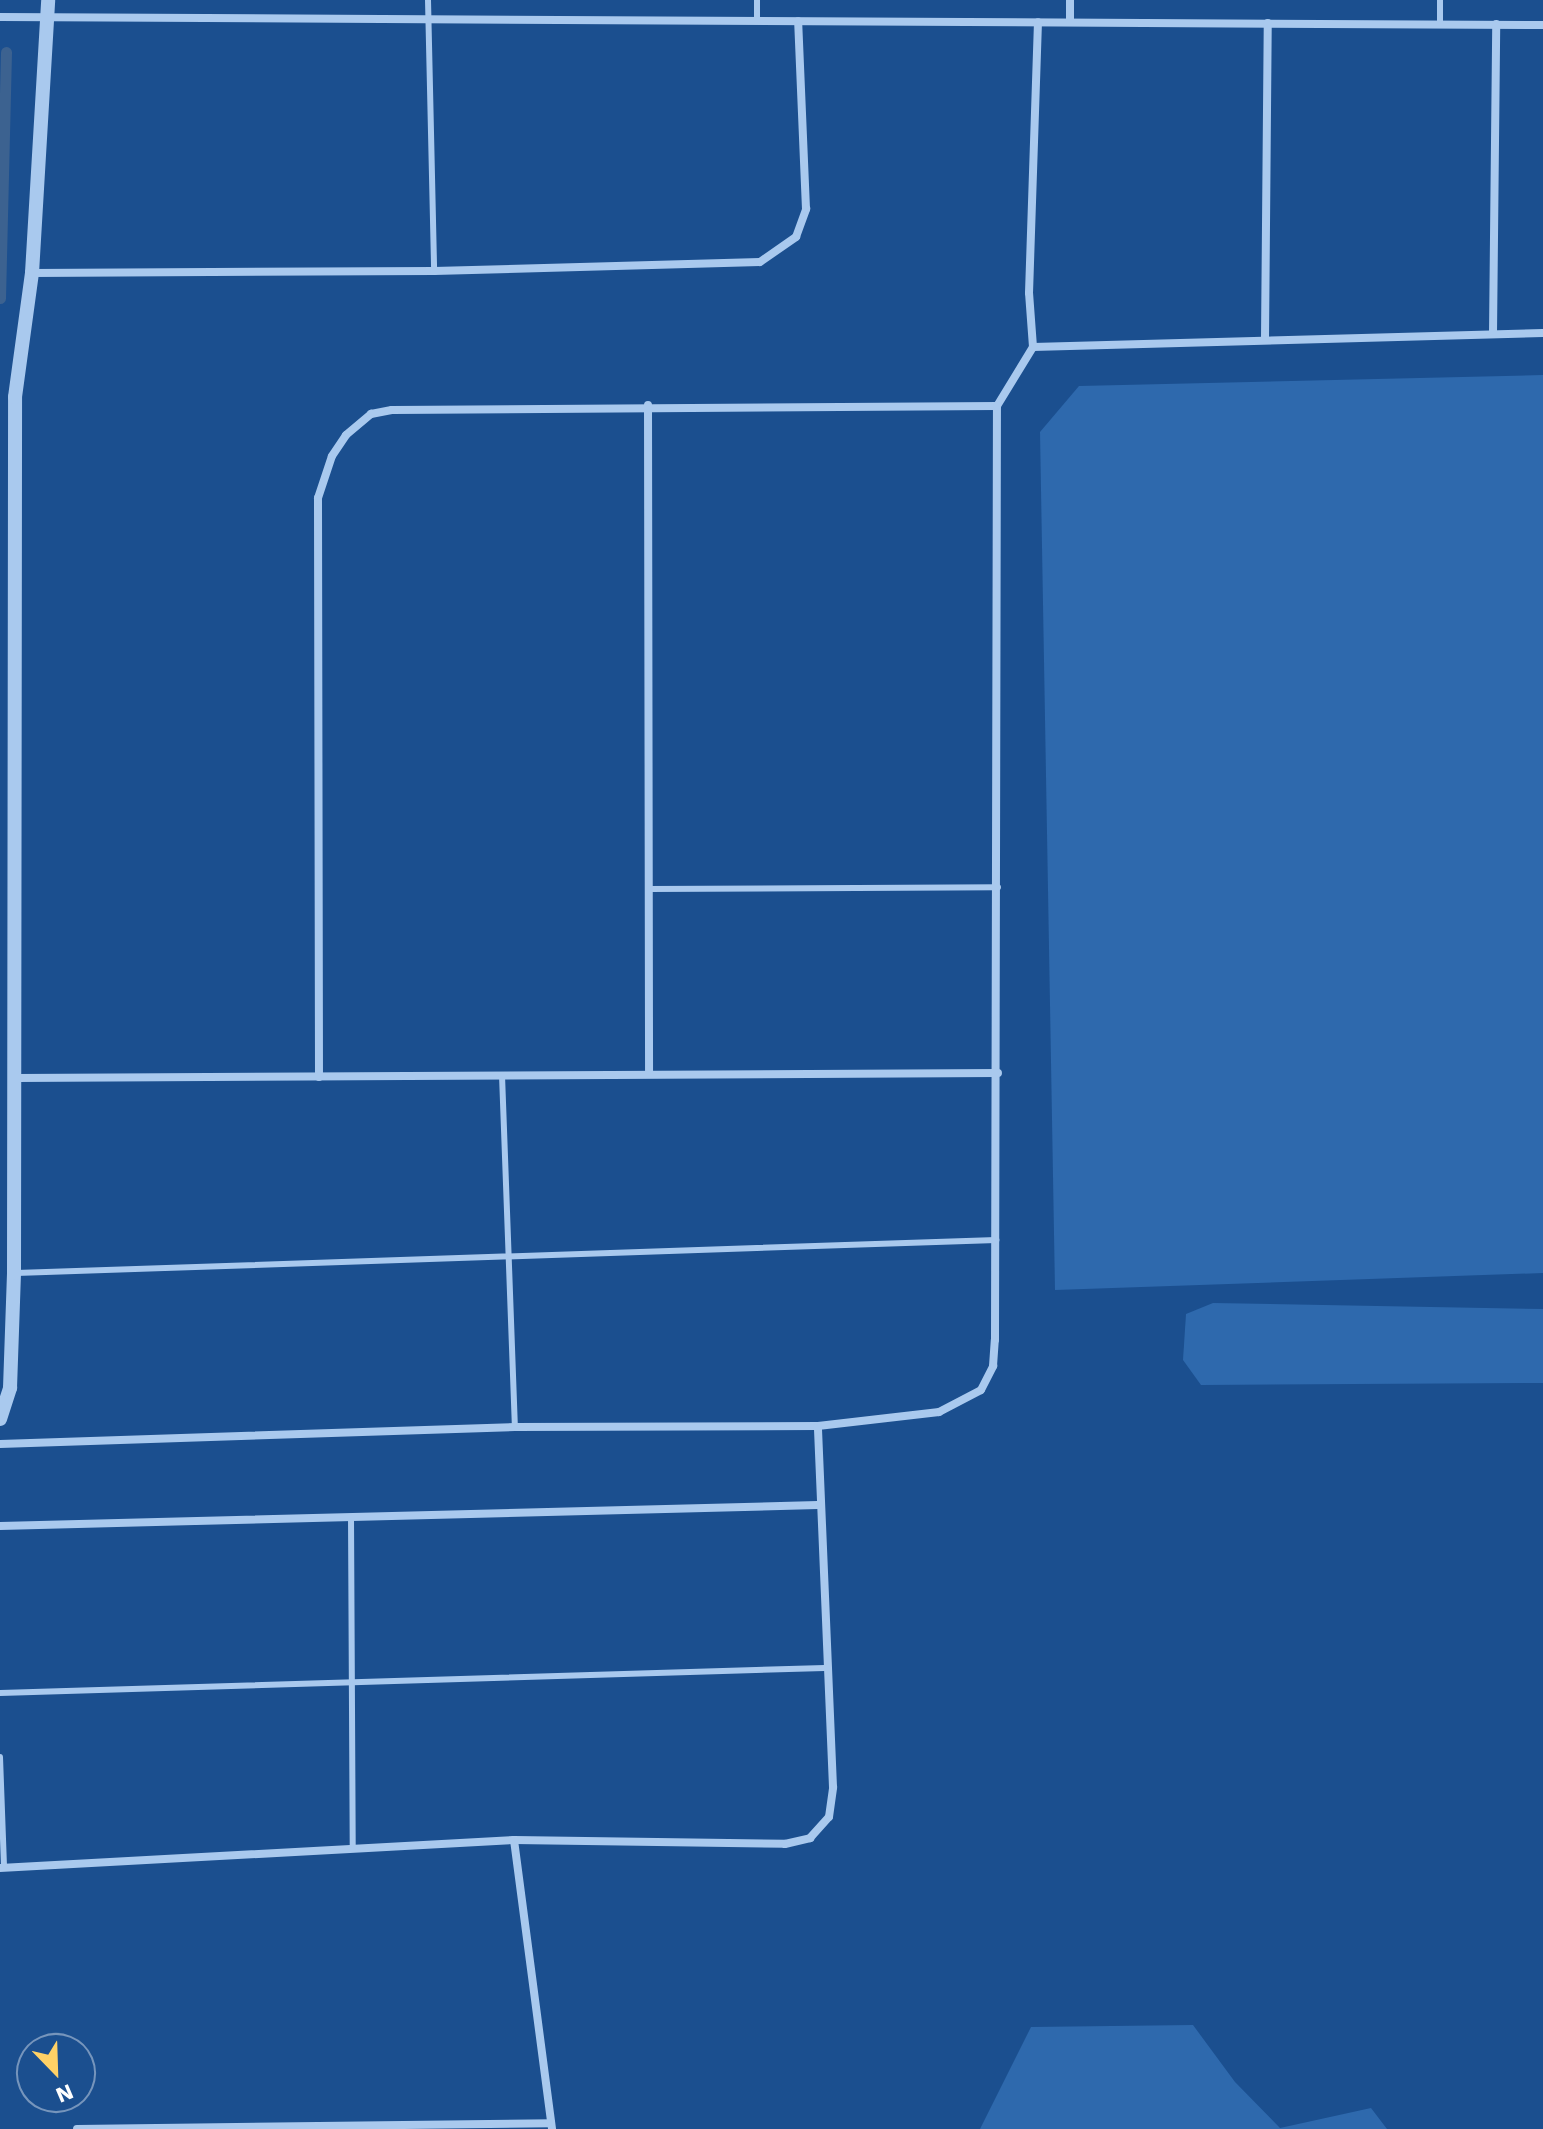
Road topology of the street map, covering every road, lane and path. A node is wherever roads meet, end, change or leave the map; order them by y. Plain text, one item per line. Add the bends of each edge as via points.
1 (48, 0) edge
2 (428, 0) edge
3 (757, 0) edge
4 (1070, 0) edge
5 (1440, 0) edge
6 (0, 17) edge
7 (47, 17) junction
8 (428, 19) junction
9 (757, 20) junction
10 (798, 21) junction
11 (1038, 22) junction
12 (1070, 22) junction
13 (1268, 23) junction
14 (1440, 24) junction
15 (1496, 24) junction
16 (1543, 25) edge
17 (434, 271) junction
18 (32, 273) junction
19 (1493, 333) junction
20 (1543, 333) edge
21 (1265, 339) junction
22 (1033, 347) junction
23 (648, 405) junction
24 (997, 406) junction
25 (998, 887) junction
26 (649, 889) junction
27 (998, 1073) junction
28 (649, 1074) junction
29 (502, 1075) junction
30 (319, 1077) junction
31 (16, 1078) junction
32 (996, 1240) junction
33 (508, 1254) junction
34 (14, 1273) junction
35 (0, 1419) edge
36 (818, 1426) junction
37 (515, 1427) junction
38 (0, 1444) edge
39 (818, 1505) junction
40 (351, 1517) junction
41 (0, 1526) edge
42 (825, 1668) junction
43 (355, 1682) junction
44 (0, 1693) edge
45 (0, 1757) edge
46 (514, 1840) junction
47 (353, 1848) junction
48 (2, 1867) edge
49 (552, 2126) edge
50 (77, 2129) edge

1 - 7 street
2 - 8 lane
3 - 9 lane
4 - 12 street
5 - 14 lane
6 - 7 street
7 - 8 street
7 - 18 street
8 - 9 street
8 - 17 lane
9 - 10 street
10 - 11 street
10 - 17 street via 806,209 796,237 780,252 737,265
11 - 12 street
11 - 22 street via 1029,293
12 - 13 street
13 - 14 street
13 - 21 street
14 - 15 street
15 - 16 street
15 - 19 street
17 - 18 street
18 - 31 street via 15,397
19 - 20 street
19 - 21 street
21 - 22 street
22 - 24 street
23 - 24 street
23 - 26 street
23 - 30 street via 392,410 371,414 346,435 332,456 318,498
24 - 25 street
25 - 26 lane
25 - 27 street
26 - 28 street
27 - 28 street
27 - 32 street
28 - 29 street
29 - 30 street
29 - 33 lane
30 - 31 street
31 - 34 street
32 - 33 lane
32 - 36 street via 993,1366 981,1390 939,1412
33 - 34 lane
33 - 37 lane
34 - 35 street via 10,1388
36 - 37 street
36 - 39 street
37 - 38 street
39 - 40 street
39 - 42 street
40 - 41 street
40 - 43 lane
42 - 43 lane
42 - 46 street via 833,1787 829,1817 810,1838 785,1844
43 - 44 lane
43 - 47 lane
45 - 48 lane
46 - 47 street
46 - 49 street
47 - 48 street
49 - 50 street

